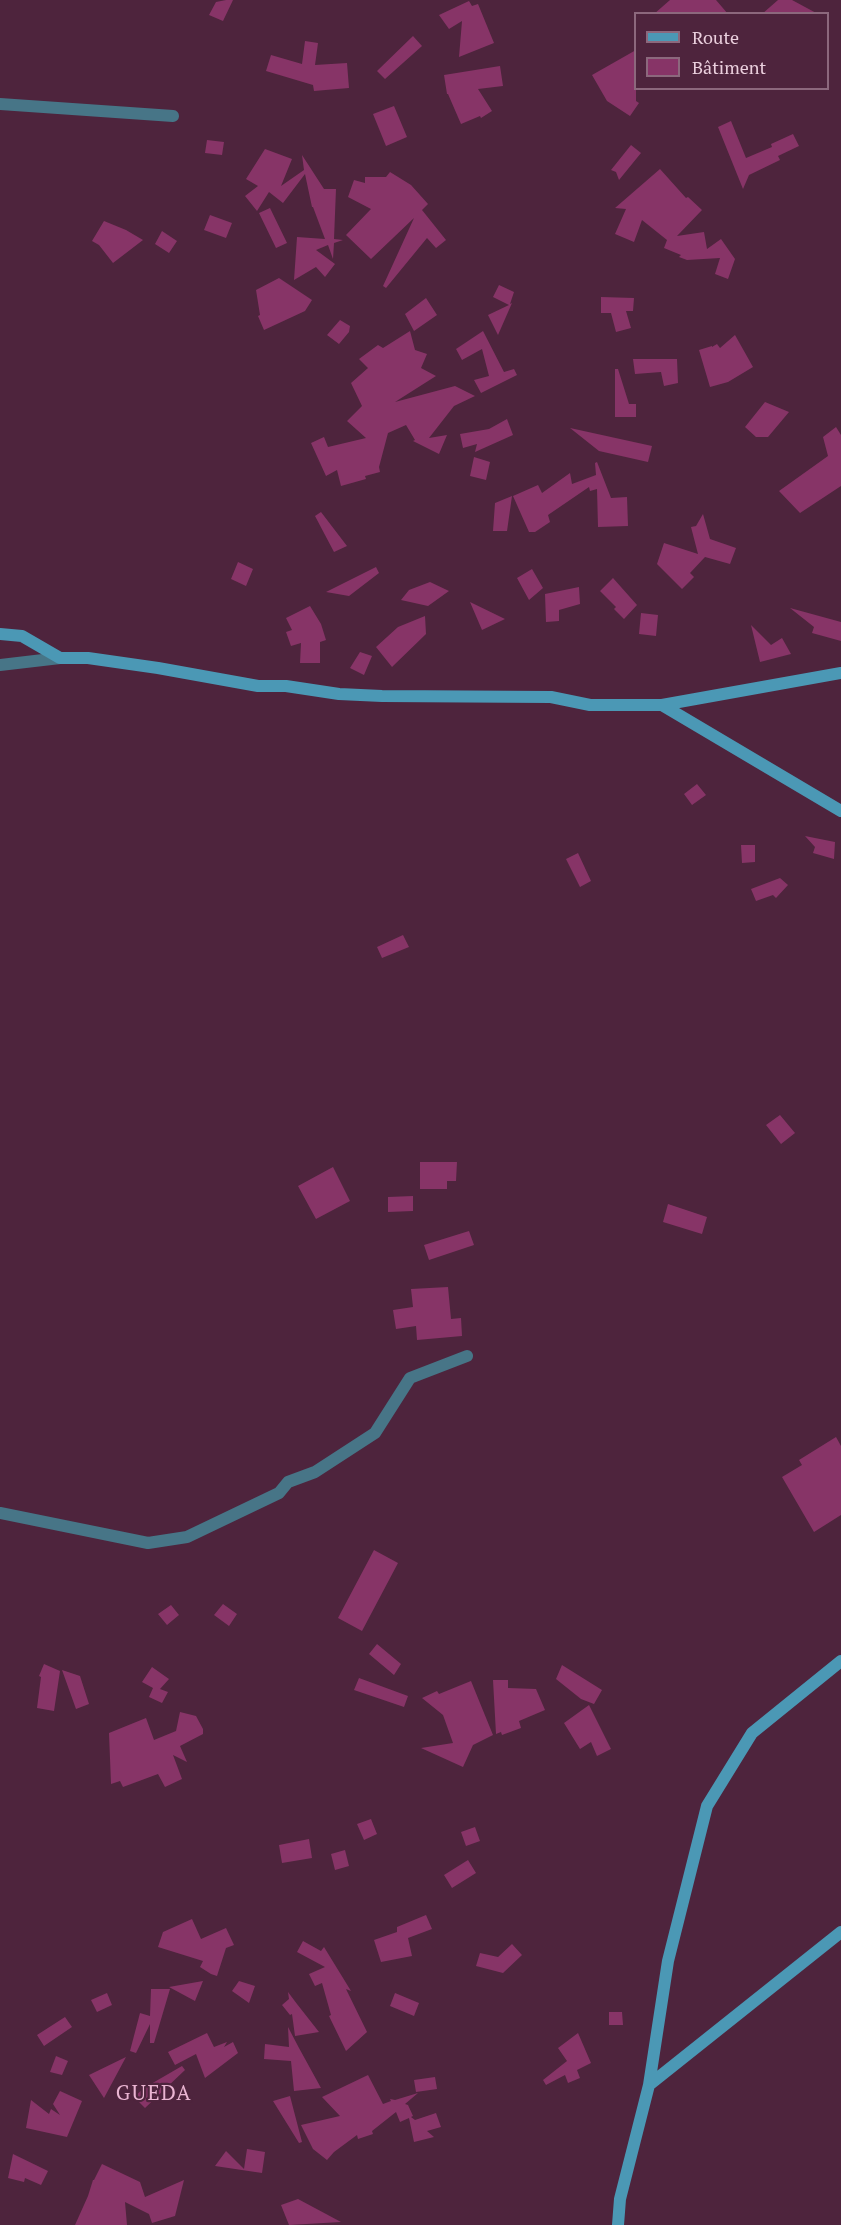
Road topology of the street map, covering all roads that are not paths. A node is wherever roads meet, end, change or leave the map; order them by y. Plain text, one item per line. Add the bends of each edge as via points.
1 (0, 104) edge
2 (172, 116) dead end
3 (0, 634) edge
4 (60, 658) junction
5 (0, 665) edge
6 (841, 673) edge
7 (662, 705) junction
8 (841, 811) edge
9 (467, 1356) dead end
10 (0, 1512) edge
11 (841, 1661) edge
12 (841, 1932) edge
13 (650, 2085) junction
14 (618, 2225) edge

1 - 2 street
3 - 4 main road via 22,636
4 - 5 street
4 - 7 main road via 88,658 258,686 339,694 551,698 590,705
6 - 7 main road
7 - 8 main road
9 - 10 street via 410,1378 375,1433 325,1466 187,1537 148,1543
11 - 13 main road via 752,1733 707,1806 668,1961
12 - 13 main road
13 - 14 main road via 620,2199

